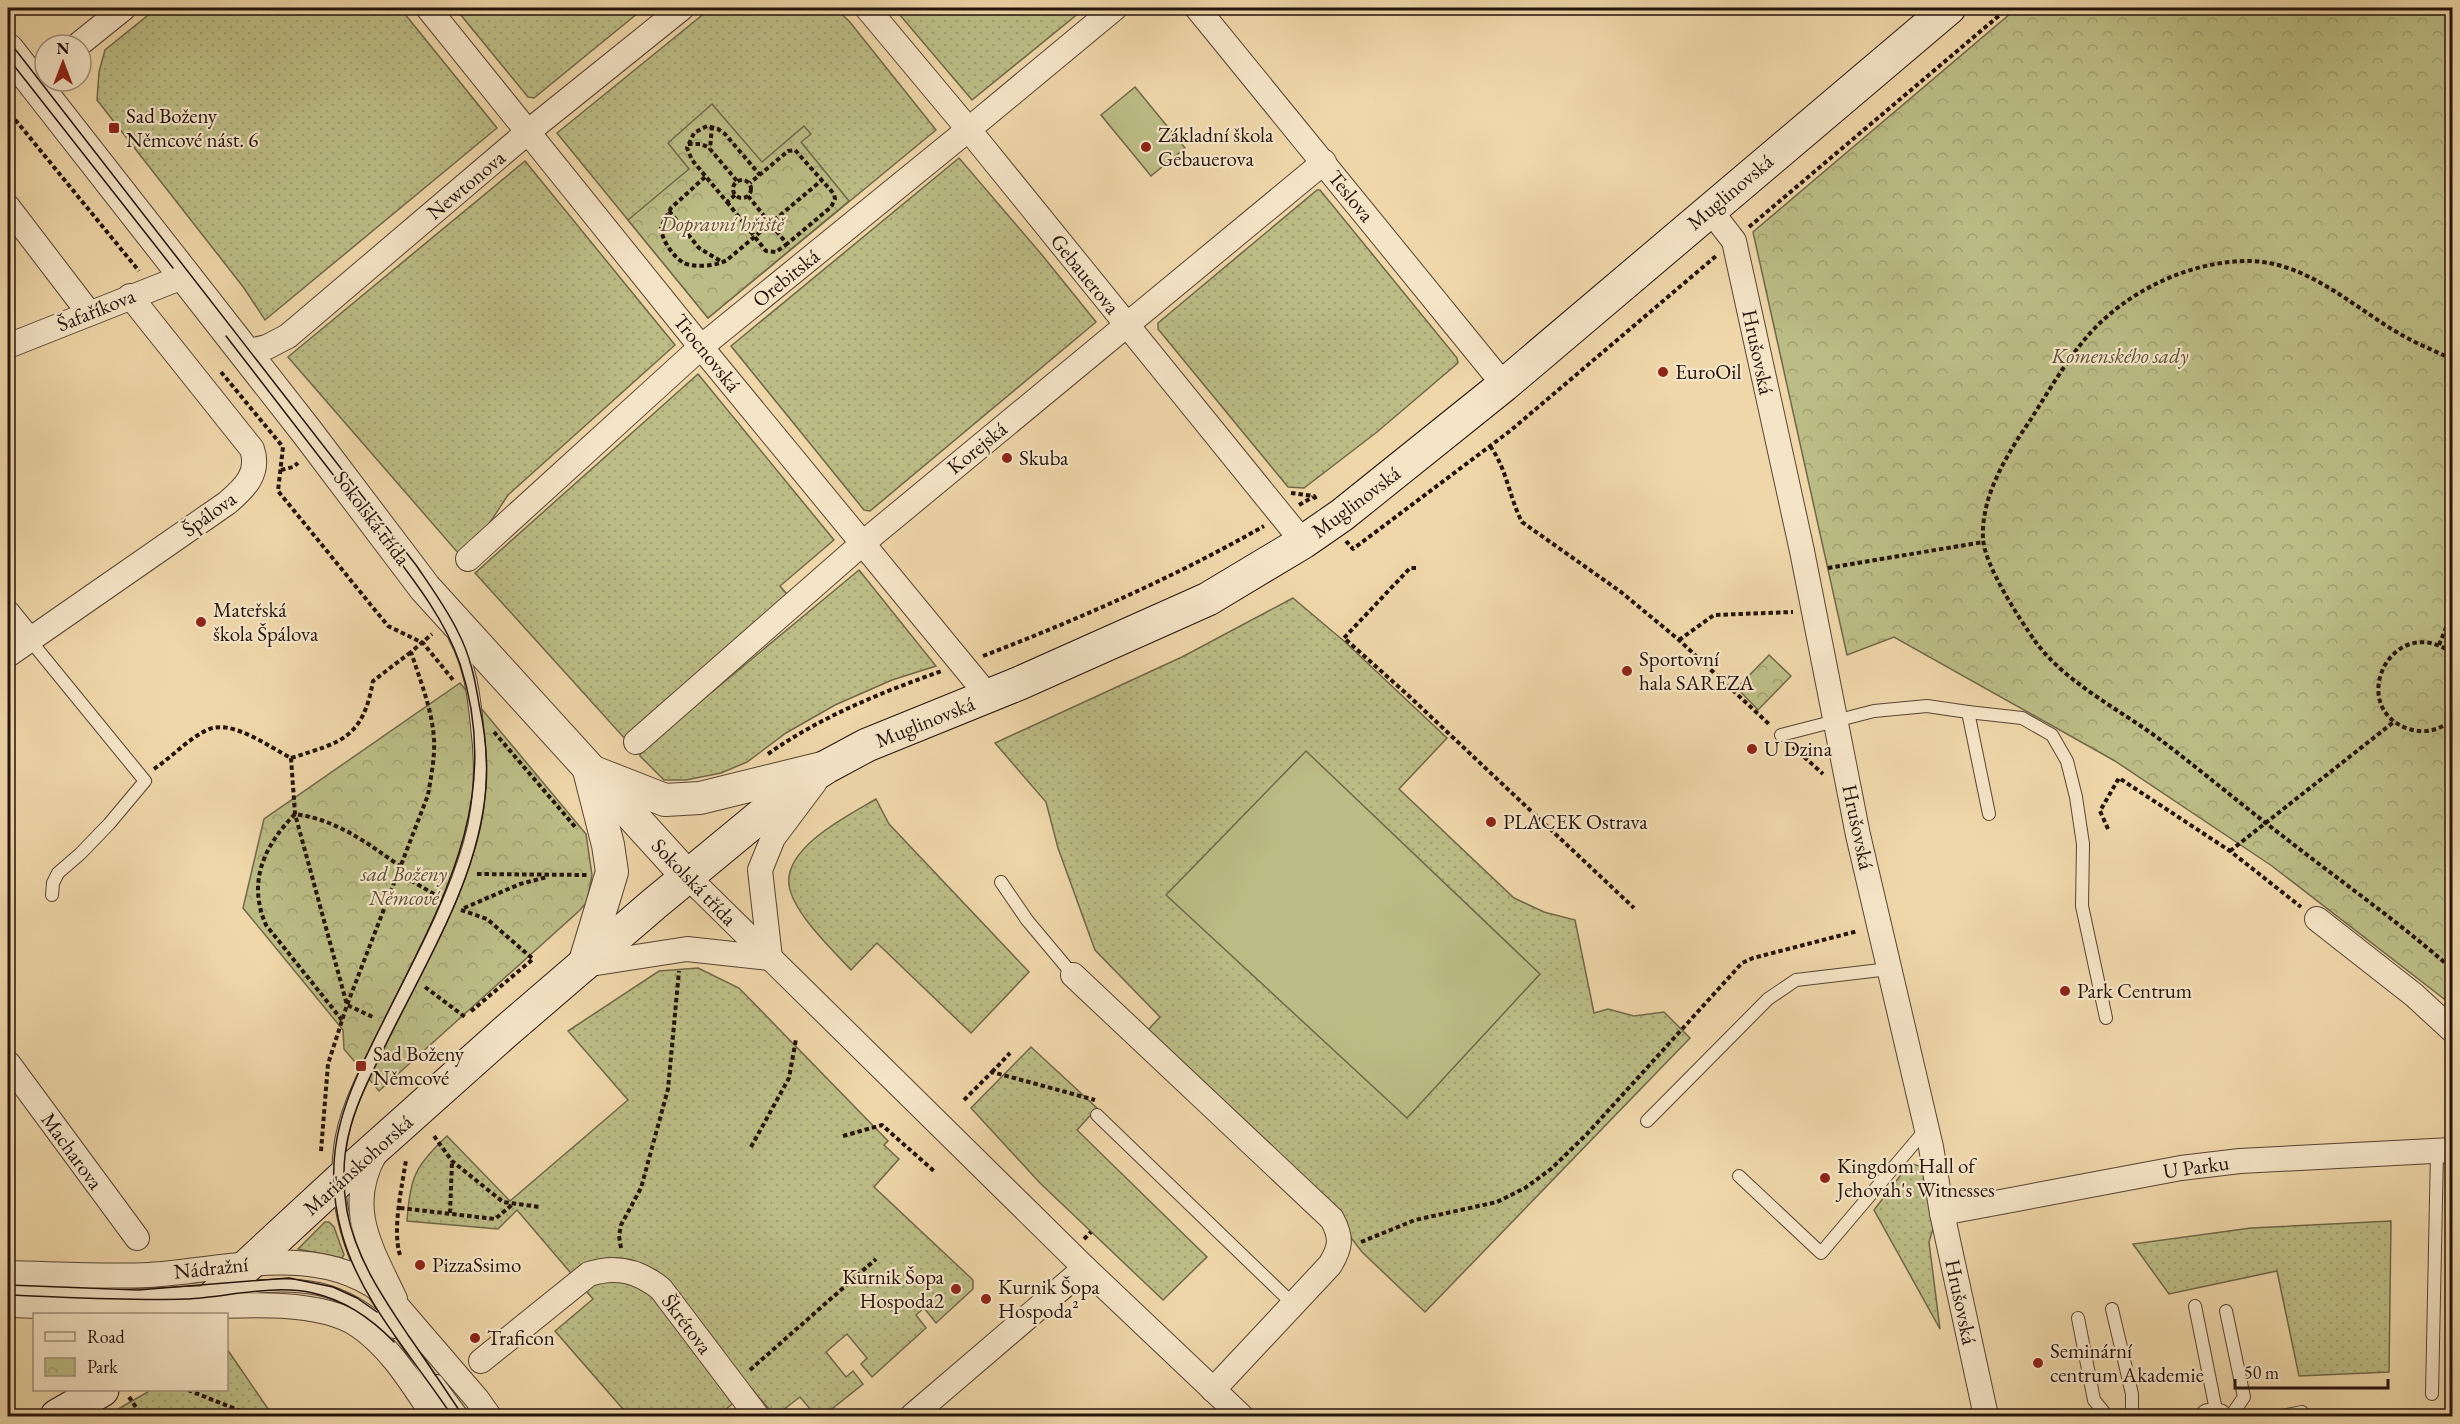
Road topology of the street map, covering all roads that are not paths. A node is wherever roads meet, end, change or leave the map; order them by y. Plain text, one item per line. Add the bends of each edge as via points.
1 (124, 8) edge
2 (428, 8) edge
3 (682, 8) edge
4 (867, 8) edge
5 (1115, 8) edge
6 (1197, 8) edge
7 (1948, 8) edge
8 (93, 33) edge
9 (8, 50) edge
10 (30, 84) edge
11 (969, 130) junction
12 (529, 131) junction
13 (1324, 162) junction
14 (8, 207) edge
15 (1710, 210) junction
16 (185, 276) junction
17 (129, 296) junction
18 (89, 313) junction
19 (1125, 324) junction
20 (8, 346) edge
21 (701, 347) junction
22 (244, 352) junction
23 (1504, 385) junction
24 (1303, 542) junction
25 (863, 543) junction
26 (468, 559) dead end
27 (425, 588) junction
28 (8, 613) edge
29 (29, 639) junction
30 (8, 655) edge
31 (988, 697) junction
32 (1968, 712) junction
33 (1836, 722) junction
34 (1781, 735) road end
35 (636, 742) dead end
36 (826, 767) junction
37 (590, 770) junction
38 (1989, 814) dead end
39 (687, 876) junction
40 (1001, 882) dead end
41 (52, 895) dead end
42 (2317, 919) road end
43 (770, 958) junction
44 (584, 965) junction
45 (1889, 969) junction
46 (1073, 975) joint
47 (2106, 1018) dead end
48 (2452, 1030) edge
49 (8, 1063) edge
50 (1097, 1115) dead end
51 (1647, 1122) dead end
52 (1927, 1128) junction
53 (395, 1150) junction
54 (2445, 1150) edge
55 (1739, 1176) dead end
56 (339, 1180) junction
57 (1942, 1213) junction
58 (137, 1238) dead end
59 (250, 1263) junction
60 (1085, 1268) junction
61 (8, 1273) edge
62 (367, 1281) junction
63 (8, 1290) edge
64 (206, 1304) edge
65 (1293, 1304) junction
66 (8, 1305) edge
67 (2194, 1306) dead end
68 (400, 1309) junction
69 (2112, 1309) dead end
70 (2226, 1311) dead end
71 (2078, 1318) dead end
72 (419, 1361) junction
73 (481, 1361) dead end
74 (1213, 1390) junction
75 (115, 1393) edge
76 (2433, 1394) dead end
77 (2302, 1412) dead end
78 (57, 1416) edge
79 (434, 1416) edge
80 (452, 1416) edge
81 (463, 1416) edge
82 (489, 1416) edge
83 (757, 1416) edge
84 (912, 1416) edge
85 (1241, 1416) edge
86 (1986, 1416) edge
87 (2107, 1416) edge
88 (2132, 1416) edge
89 (2219, 1416) edge
90 (2282, 1416) edge

1 - 8 street
2 - 12 street, Trocnovská
3 - 12 street, Newtonova
4 - 11 street, Gebauerova
5 - 11 street, Orebitská
6 - 13 street, Teslova
7 - 15 main road, Muglinovská
9 - 10 street, Sokolská třída
10 - 16 street, Sokolská třída
11 - 19 street, Gebauerova
11 - 21 street, Orebitská
12 - 21 street, Trocnovská
12 - 22 street, Newtonova via 288,336 267,347
13 - 19 street, Korejská
13 - 23 street, Teslova
14 - 18 street
15 - 23 main road, Muglinovská
15 - 33 street, Hrušovská via 1734,241
16 - 17 street, Šafaříkova
16 - 22 street, Sokolská třída
17 - 18 street, Šafaříkova
17 - 29 street, Špálova via 252,448 254,472 227,503
18 - 20 street, Šafaříkova
19 - 24 street, Gebauerova
19 - 25 street, Korejská
21 - 25 street, Trocnovská
21 - 26 street, Orebitská
22 - 27 street, Sokolská třída
23 - 24 main road, Muglinovská
24 - 31 main road, Muglinovská via 1208,599
25 - 31 street, Trocnovská
25 - 35 street, Korejská
27 - 37 street, Sokolská třída
27 - 56 lane via 446,621 470,674 480,769 477,812 454,889 352,1101 340,1143
28 - 29 street
29 - 30 street, Špálova
29 - 41 lane via 145,781 58,873
31 - 36 main road, Muglinovská via 867,745
32 - 33 lane via 1927,706 1874,711
32 - 38 lane
32 - 47 lane via 2022,718 2052,735 2067,761 2083,844 2082,906
33 - 34 lane
33 - 45 street, Hrušovská
36 - 37 street via 679,801 665,800
36 - 39 main road, Muglinovská via 770,807
36 - 43 street, Sokolská třída via 774,838 760,870
37 - 39 street, Sokolská třída
37 - 44 street via 612,872
39 - 43 street, Sokolská třída
39 - 44 main road, Mariánskohorská
40 - 46 lane
42 - 48 street
43 - 44 street via 687,949
43 - 60 street, Sokolská třída
44 - 53 main road, Mariánskohorská
45 - 51 lane via 1796,980 1768,999
45 - 52 street, Hrušovská
46 - 65 street via 1332,1219 1339,1233 1339,1251
49 - 58 street, Macharova
50 - 65 lane
52 - 55 lane via 1821,1253
52 - 57 street, Hrušovská
53 - 56 main road, Mariánskohorská
53 - 68 street, Nádražní via 364,1175 360,1208 371,1248
54 - 57 street, U Parku via 2181,1168
54 - 76 lane
56 - 59 main road, Mariánskohorská
56 - 62 lane via 348,1235
57 - 86 street, Hrušovská
59 - 61 street, Nádražní via 151,1275
59 - 62 street, Nádražní via 324,1266
59 - 64 main road, Mariánskohorská
60 - 74 street, Sokolská třída
60 - 84 street
62 - 68 street, Nádražní
62 - 72 lane
63 - 64 lane via 137,1295
64 - 66 street, Nádražní via 154,1309
64 - 72 lane via 290,1284 309,1286 331,1292 373,1314
64 - 79 street, Nádražní via 296,1306 347,1319 372,1335 391,1355
65 - 74 street
67 - 89 lane
68 - 82 street, Nádražní
69 - 88 lane via 2132,1394
70 - 89 lane via 2244,1398
71 - 87 lane via 2094,1400
72 - 80 lane
72 - 81 lane
73 - 83 street, Škrétova via 589,1274 616,1269 639,1274 661,1289
74 - 85 street, Sokolská třída
75 - 78 main road
77 - 90 lane

